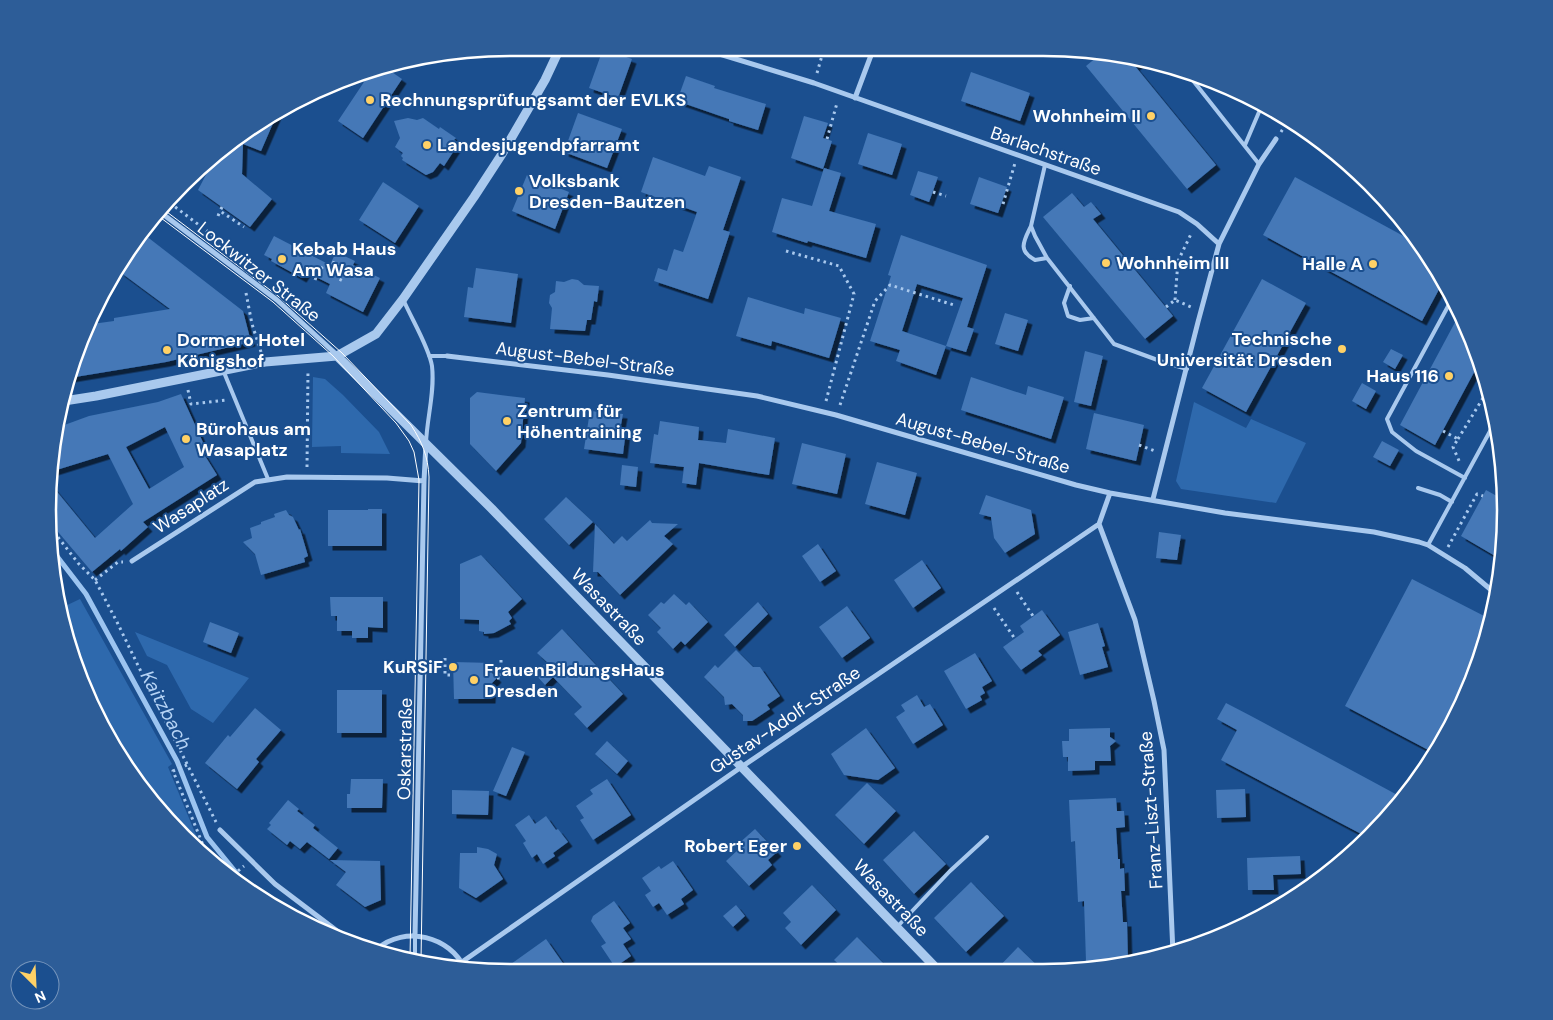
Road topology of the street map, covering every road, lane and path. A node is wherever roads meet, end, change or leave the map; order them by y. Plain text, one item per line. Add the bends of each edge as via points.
1 (556, 56) edge
2 (726, 56) edge
3 (822, 56) edge
4 (872, 56) edge
5 (1194, 82) edge
6 (814, 83) junction
7 (840, 93) junction
8 (855, 98) junction
9 (1259, 111) edge
10 (827, 139) dead end
11 (1276, 139) dead end
12 (1245, 145) junction
13 (1018, 156) junction
14 (1259, 164) junction
15 (1045, 165) junction
16 (933, 192) dead end
17 (946, 196) dead end
18 (1003, 204) dead end
19 (165, 216) edge
20 (218, 216) dead end
21 (1197, 224) junction
22 (1032, 226) junction
23 (244, 227) dead end
24 (1219, 244) junction
25 (786, 251) dead end
26 (1047, 258) junction
27 (315, 280) dead end
28 (345, 282) dead end
29 (1070, 286) junction
30 (246, 293) dead end
31 (403, 299) junction
32 (1175, 300) junction
33 (954, 305) dead end
34 (1448, 305) edge
35 (1166, 307) dead end
36 (1201, 310) junction
37 (1094, 318) junction
38 (338, 356) junction
39 (429, 356) junction
40 (447, 356) joint
41 (306, 357) junction
42 (265, 362) junction
43 (1187, 369) junction
44 (223, 370) junction
45 (184, 378) junction
46 (234, 399) junction
47 (1482, 399) edge
48 (70, 400) edge
49 (824, 412) junction
50 (836, 415) junction
51 (1443, 431) dead end
52 (1490, 432) edge
53 (1458, 439) junction
54 (426, 444) junction
55 (306, 478) junction
56 (1465, 478) junction
57 (268, 479) junction
58 (424, 481) junction
59 (1418, 488) dead end
60 (1110, 493) junction
61 (1483, 496) dead end
62 (1154, 500) junction
63 (1452, 502) junction
64 (1099, 524) junction
65 (1459, 528) junction
66 (1464, 531) dead end
67 (57, 536) edge
68 (1455, 536) dead end
69 (1428, 545) junction
70 (132, 561) joint
71 (95, 580) junction
72 (1012, 584) junction
73 (1490, 589) edge
74 (988, 599) junction
75 (1033, 616) dead end
76 (1014, 639) dead end
77 (445, 658) dead end
78 (501, 658) dead end
79 (453, 667) dead end
80 (497, 678) dead end
81 (187, 765) junction
82 (741, 767) junction
83 (220, 830) joint
84 (987, 837) dead end
85 (202, 843) edge
86 (897, 927) junction
87 (335, 929) edge
88 (415, 936) junction
89 (383, 945) edge
90 (1173, 945) edge
91 (415, 954) edge
92 (461, 961) edge
93 (463, 961) edge
94 (932, 964) edge

1 - 31 street via 502,154
2 - 6 street, Barlachstraße
3 - 6 path
4 - 8 street
5 - 12 lane
6 - 7 street, Barlachstraße
7 - 8 street, Barlachstraße
7 - 10 path
8 - 13 street, Barlachstraße
9 - 12 lane
11 - 14 street
12 - 14 lane
13 - 15 street, Barlachstraße
13 - 18 path
14 - 24 street
15 - 21 street, Barlachstraße via 1179,212
15 - 22 lane
16 - 17 path
19 - 38 street, Lockwitzer Straße via 277,300
20 - 23 path via 222,209
21 - 24 street, Barlachstraße
21 - 32 path via 1178,260
22 - 26 lane
22 - 26 lane via 1023,242 1023,249 1035,260
24 - 36 street
25 - 49 path via 839,266 854,294
26 - 29 lane
27 - 28 path via 320,268 332,262 344,268 339,278
29 - 37 lane
29 - 37 lane via 1064,304 1068,316 1080,320
30 - 42 path
31 - 38 street via 376,334
31 - 39 lane
32 - 35 path
32 - 36 path
33 - 50 path via 890,285 875,301
34 - 56 lane via 1387,419 1392,432 1416,451
36 - 43 street
37 - 43 lane via 1114,344
38 - 41 street
38 - 54 street, Wasastraße
39 - 40 lane
39 - 54 lane via 432,399
40 - 49 street, August-Bebel-Straße via 748,395
41 - 42 street
41 - 55 path
42 - 44 street
43 - 62 street
44 - 45 street
44 - 46 lane
45 - 46 path via 191,404
45 - 48 street
46 - 57 lane
47 - 53 path
49 - 50 street, August-Bebel-Straße
50 - 60 street, August-Bebel-Straße
51 - 53 path
52 - 56 lane
53 - 56 path via 1454,447
54 - 58 street, Oskarstraße
54 - 82 street, Wasastraße
55 - 57 street, Wasaplatz
55 - 58 street, Wasaplatz
56 - 63 lane
57 - 70 street, Wasaplatz via 245,488
58 - 88 street, Oskarstraße
59 - 63 lane
60 - 62 street, August-Bebel-Straße
60 - 64 street
61 - 65 path via 1478,494
62 - 69 street, August-Bebel-Straße via 1225,513 1374,532
63 - 69 lane
64 - 72 street, Gustav-Adolf-Straße
64 - 90 street, Franz-Liszt-Straße via 1135,620 1164,750
65 - 66 path
65 - 68 path
67 - 71 path
69 - 73 street, August-Bebel-Straße
70 - 71 path via 118,562
71 - 81 path
72 - 74 street, Gustav-Adolf-Straße
72 - 75 path
74 - 76 path
74 - 82 street, Gustav-Adolf-Straße
77 - 79 path via 445,675 450,675 450,667
78 - 80 path via 501,678
81 - 83 path
81 - 85 path via 172,771
82 - 86 street, Wasastraße
82 - 93 street, Gustav-Adolf-Straße
83 - 87 street via 276,884
84 - 86 lane
86 - 94 street, Wasastraße
88 - 89 street via 395,938
88 - 91 lane
88 - 92 street via 437,941

